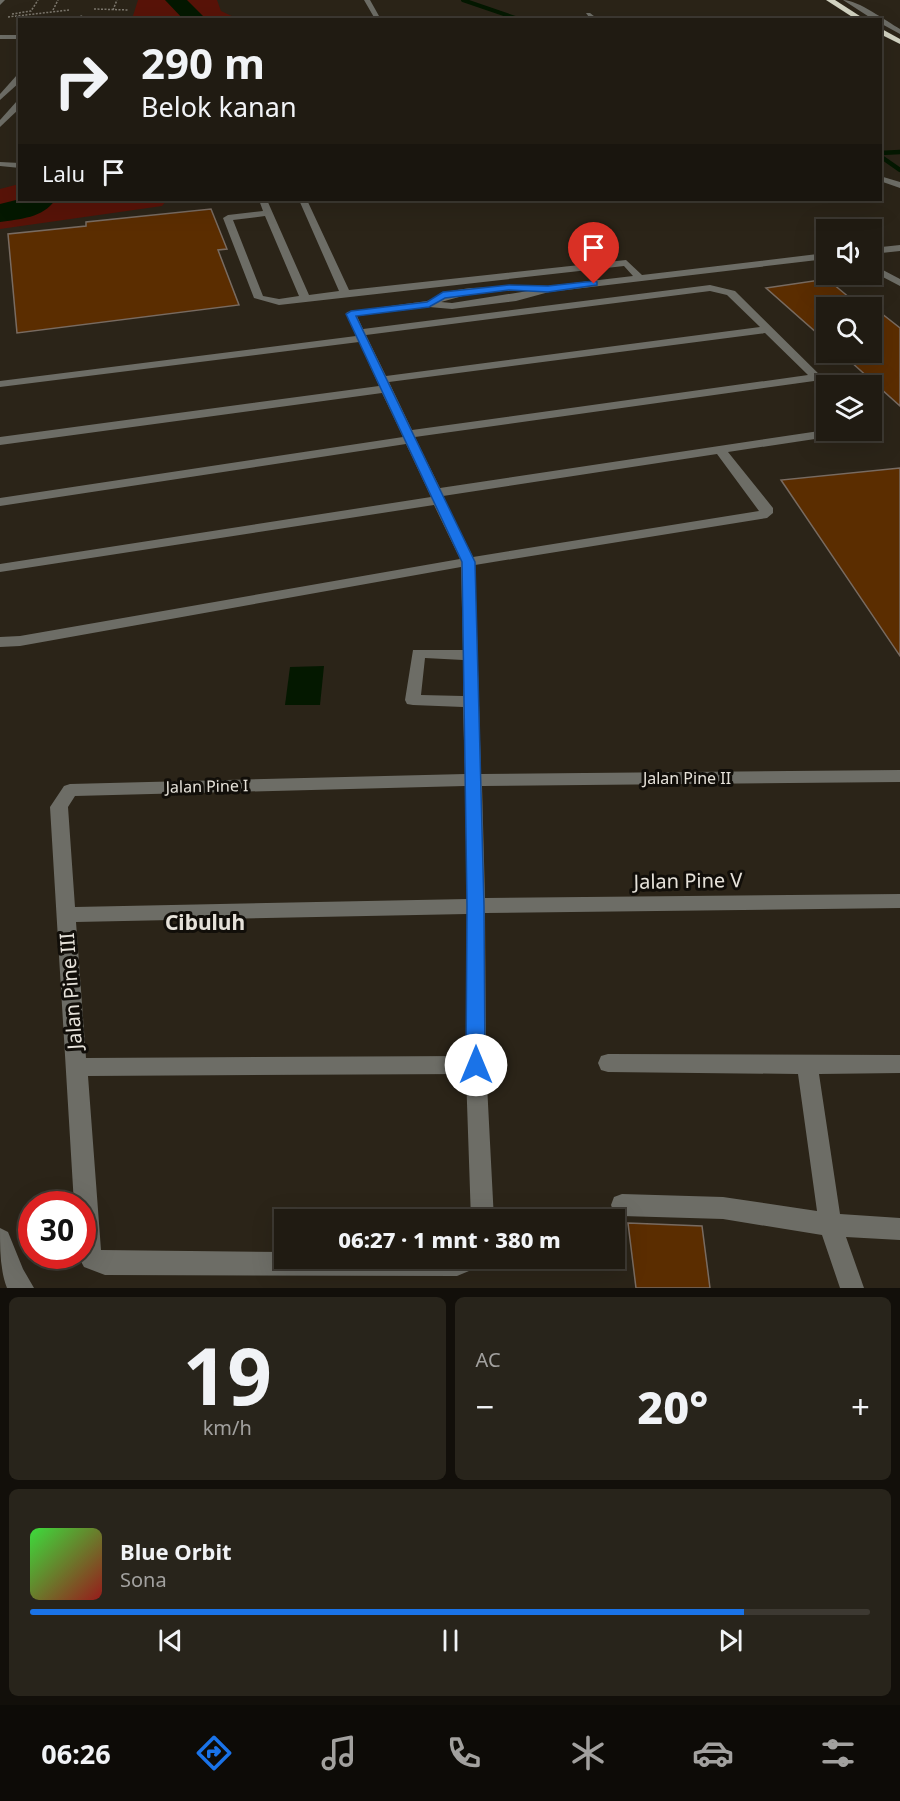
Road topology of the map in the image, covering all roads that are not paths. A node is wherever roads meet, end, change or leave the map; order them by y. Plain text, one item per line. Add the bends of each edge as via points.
1 (367, 0) edge
2 (830, 0) edge
3 (846, 0) edge
4 (588, 14) dead end
5 (376, 18) edge
6 (593, 18) edge
7 (860, 18) edge
8 (877, 18) edge
9 (882, 21) edge
10 (882, 31) edge
11 (900, 32) edge
12 (0, 37) edge
13 (18, 37) edge
14 (900, 42) edge
15 (16, 80) edge
16 (0, 83) edge
17 (0, 98) edge
18 (18, 105) edge
19 (0, 125) edge
20 (0, 164) edge
21 (18, 166) edge
22 (882, 179) edge
23 (900, 185) edge
24 (263, 201) edge
25 (303, 201) edge
26 (269, 213) junction
27 (900, 248) edge
28 (882, 250) edge
29 (816, 257) edge
30 (900, 269) edge
31 (882, 272) edge
32 (882, 276) edge
33 (640, 278) junction
34 (900, 283) edge
35 (346, 295) junction
36 (305, 298) junction
37 (768, 329) junction
38 (361, 335) junction
39 (816, 376) edge
40 (816, 377) edge
41 (0, 384) edge
42 (384, 384) junction
43 (816, 435) edge
44 (409, 437) junction
45 (0, 441) edge
46 (720, 450) junction
47 (437, 497) junction
48 (0, 502) edge
49 (468, 562) junction
50 (0, 568) edge
51 (0, 642) edge
52 (471, 655) junction
53 (471, 702) junction
54 (900, 776) edge
55 (474, 780) junction
56 (900, 901) edge
57 (476, 906) junction
58 (65, 915) junction
59 (608, 1063) dead end
60 (900, 1064) edge
61 (476, 1065) junction
62 (807, 1065) junction
63 (76, 1067) junction
64 (622, 1205) dead end
65 (483, 1209) edge
66 (830, 1225) junction
67 (900, 1229) edge
68 (0, 1240) edge
69 (274, 1263) edge
70 (22, 1288) edge
71 (852, 1288) edge

1 - 5 street
2 - 7 highway
3 - 8 street
4 - 6 street
9 - 11 street
10 - 14 highway
12 - 13 street
15 - 16 street
15 - 17 street
18 - 19 street
20 - 21 street
22 - 23 street
24 - 26 street
25 - 35 street
26 - 36 street
26 - 36 street via 228,218 260,298 279,302
27 - 28 street
29 - 33 street
30 - 31 street
32 - 34 street
33 - 35 street via 626,263
33 - 38 street via 452,306 429,304 351,314
35 - 36 street
37 - 38 street via 731,293 710,288
37 - 39 street
37 - 42 street
38 - 41 street
38 - 42 street
40 - 44 street
42 - 44 street
42 - 45 street
43 - 46 street
44 - 47 street
44 - 48 street
46 - 47 street
46 - 49 street via 766,513
47 - 49 street
47 - 50 street
49 - 51 street
49 - 52 street
52 - 53 street
52 - 53 street via 418,653 413,700
53 - 55 street
54 - 55 street, Jalan Pine II
55 - 57 street
55 - 58 street, Jalan Pine I via 70,790 59,807
56 - 57 street, Jalan Pine V
57 - 58 street, Jalan Pine V
57 - 61 street
58 - 63 street, Jalan Pine III
59 - 62 street
60 - 62 street
61 - 63 street
61 - 65 street
62 - 66 street
63 - 69 street, Jalan Pine III via 89,1253 96,1262
64 - 66 street via 723,1208
66 - 67 street
66 - 71 street
68 - 70 street

